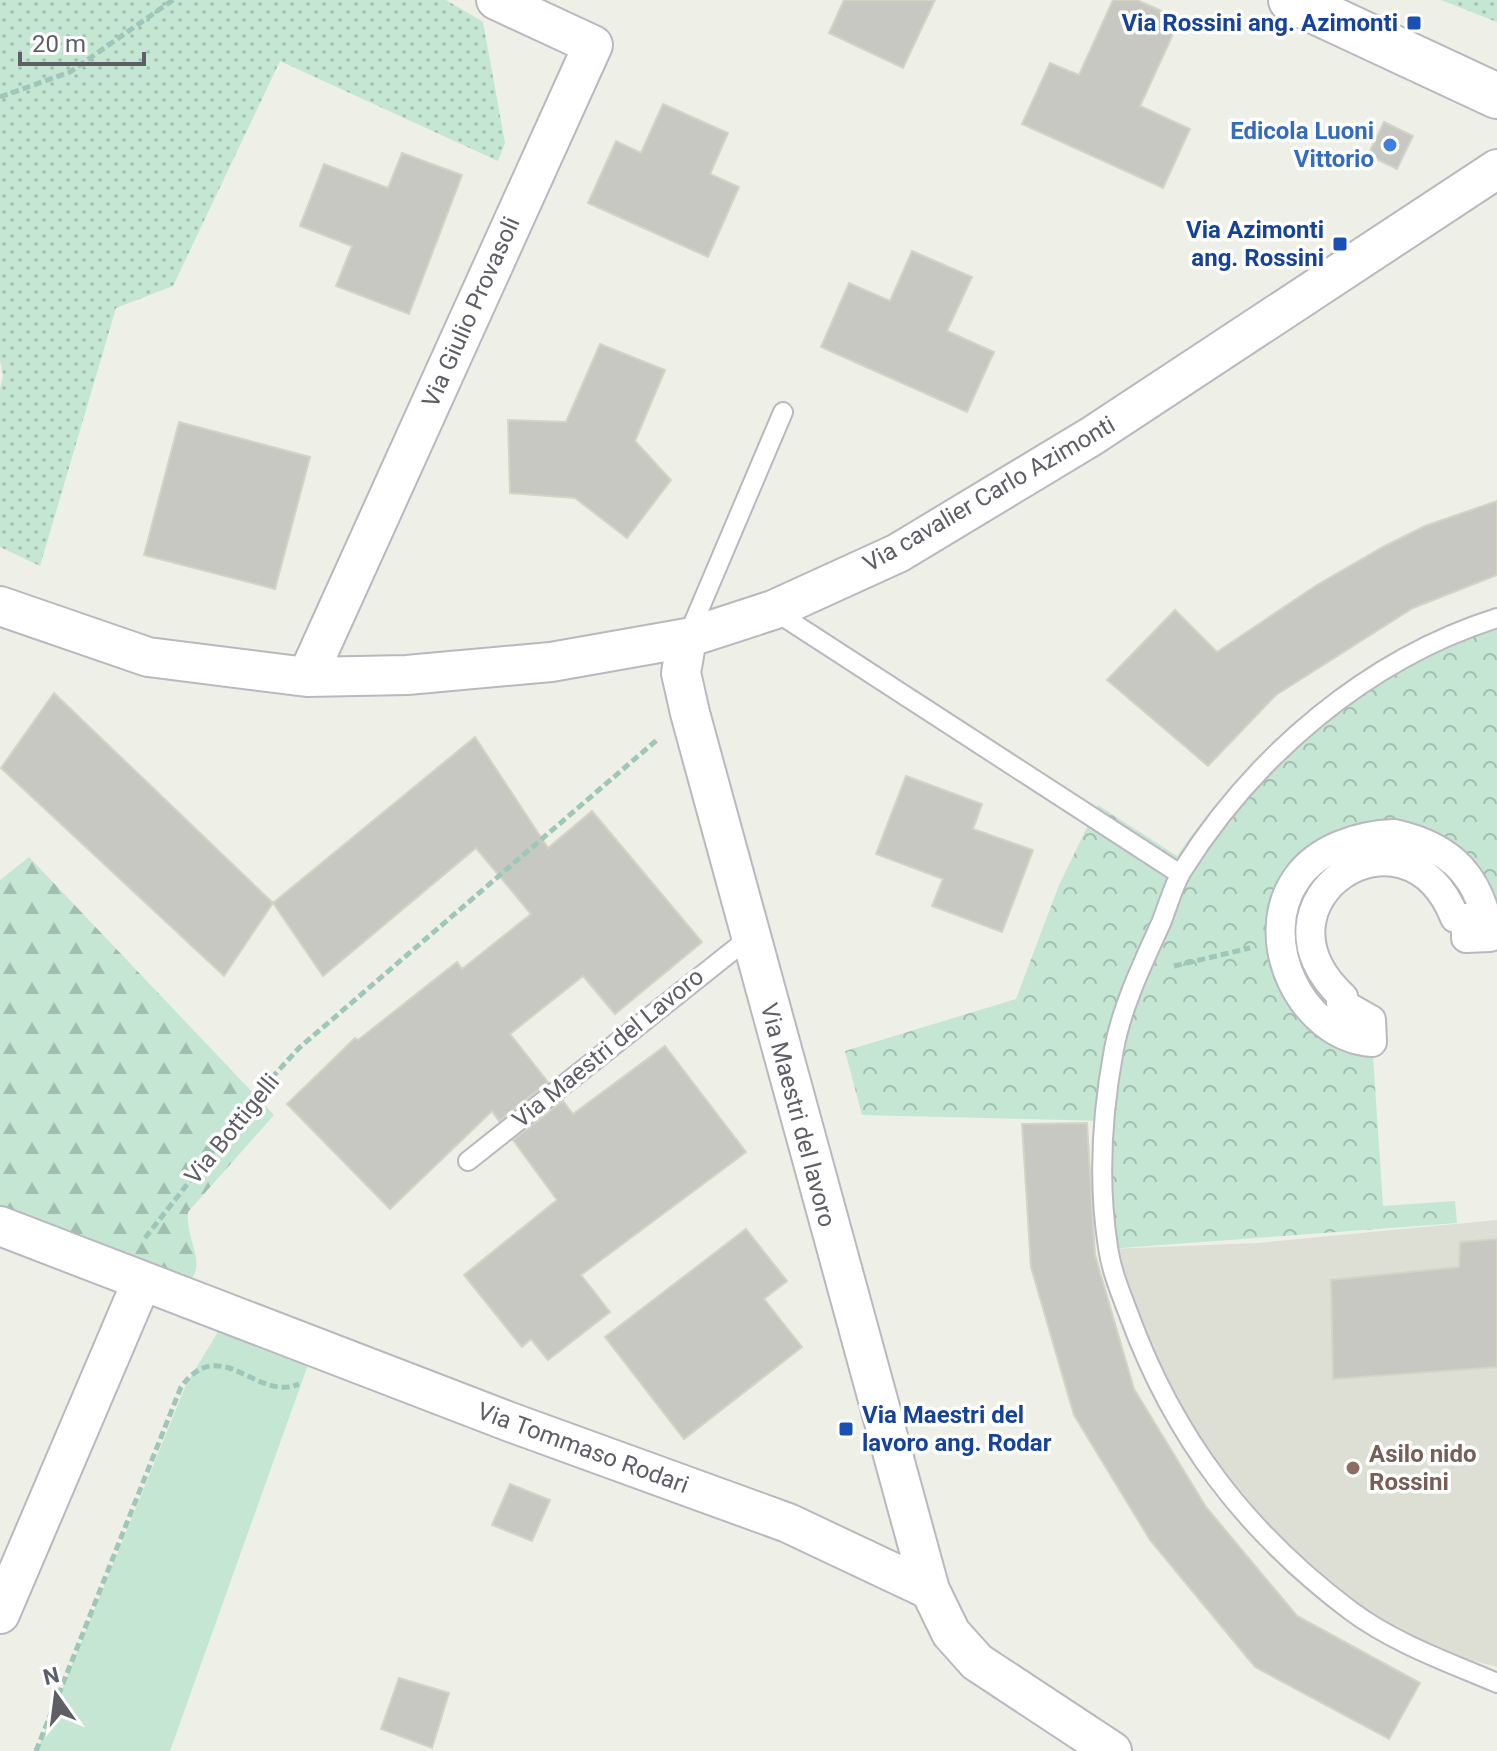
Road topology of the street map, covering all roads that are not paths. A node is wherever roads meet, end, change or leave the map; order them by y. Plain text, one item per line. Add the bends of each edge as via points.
1 (496, 0) edge
2 (1291, 0) edge
3 (1497, 96) edge
4 (1497, 169) edge
5 (783, 412) dead end
6 (0, 606) edge
7 (773, 610) junction
8 (1497, 618) edge
9 (687, 638) junction
10 (307, 677) junction
11 (1180, 874) junction
12 (750, 937) junction
13 (1283, 940) joint
14 (468, 1161) dead end
15 (0, 1226) edge
16 (142, 1281) junction
17 (930, 1590) junction
18 (0, 1614) edge
19 (1497, 1683) edge
20 (1112, 1751) edge

1 - 10 street, Via Giulio Provasoli via 593,45
2 - 3 street
4 - 7 street, Via cavalier Carlo Azimonti via 1092,436 898,553
5 - 9 lane
6 - 10 street, Via cavalier Carlo Azimonti via 148,657
7 - 9 street, Via cavalier Carlo Azimonti
7 - 11 lane
8 - 11 lane via 1461,629 1395,662 1331,704 1221,816
9 - 10 street, Via cavalier Carlo Azimonti via 551,662 407,675
9 - 12 street, Via Maestri del lavoro via 681,673
11 - 19 lane via 1114,1046 1104,1115 1108,1249 1142,1349 1166,1402 1225,1493 1262,1536 1353,1612 1406,1643
12 - 14 lane, Via Maestri del Lavoro
12 - 17 street, Via Maestri del lavoro
13 - 13 street via 1290,979 1316,1016 1355,1041 1372,1042 1371,1020 1341,1003 1343,997 1313,959 1314,906 1346,870 1373,861 1420,870 1439,887 1455,918 1466,918 1466,938 1490,937 1479,892 1462,869 1417,839 1382,834 1342,844 1296,878 1286,906
15 - 16 street, Via Tommaso Rodari
16 - 17 street, Via Tommaso Rodari via 788,1523
16 - 18 street
17 - 20 street via 951,1633 977,1662

